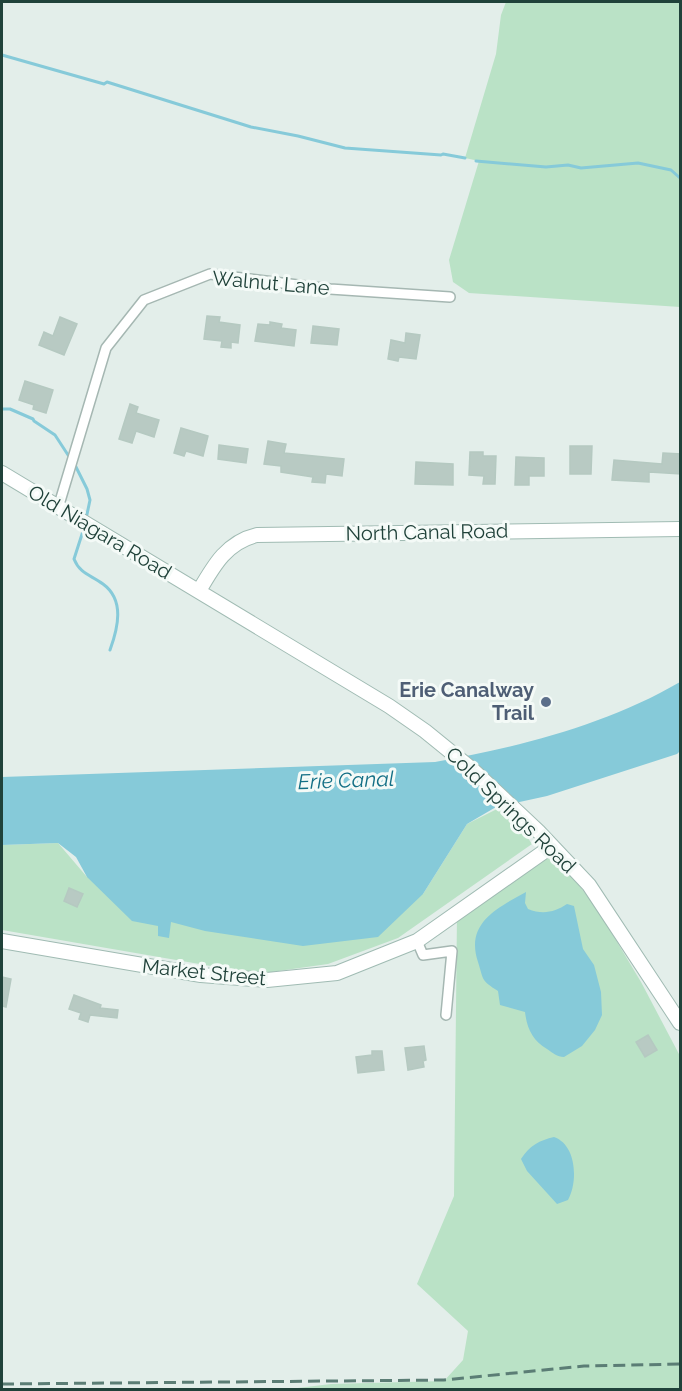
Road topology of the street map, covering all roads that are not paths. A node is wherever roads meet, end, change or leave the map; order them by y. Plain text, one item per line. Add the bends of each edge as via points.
1 (450, 297) dead end
2 (2, 473) edge
3 (58, 508) junction
4 (681, 529) edge
5 (199, 591) junction
6 (552, 846) junction
7 (2, 941) edge
8 (417, 941) junction
9 (446, 1015) dead end
10 (681, 1023) edge

1 - 3 street, Walnut Lane via 330,289 210,274 144,300 106,348
2 - 3 street, Old Niagara Road
3 - 5 street, Old Niagara Road
4 - 5 street, North Canal Road via 257,535 242,539 226,551
5 - 6 street, Cold Springs Road via 425,731 473,770
6 - 8 street, Market Street
6 - 10 street, Cold Springs Road via 588,885
7 - 8 street, Market Street via 201,975 267,980 337,974
8 - 9 street via 423,955 452,951

